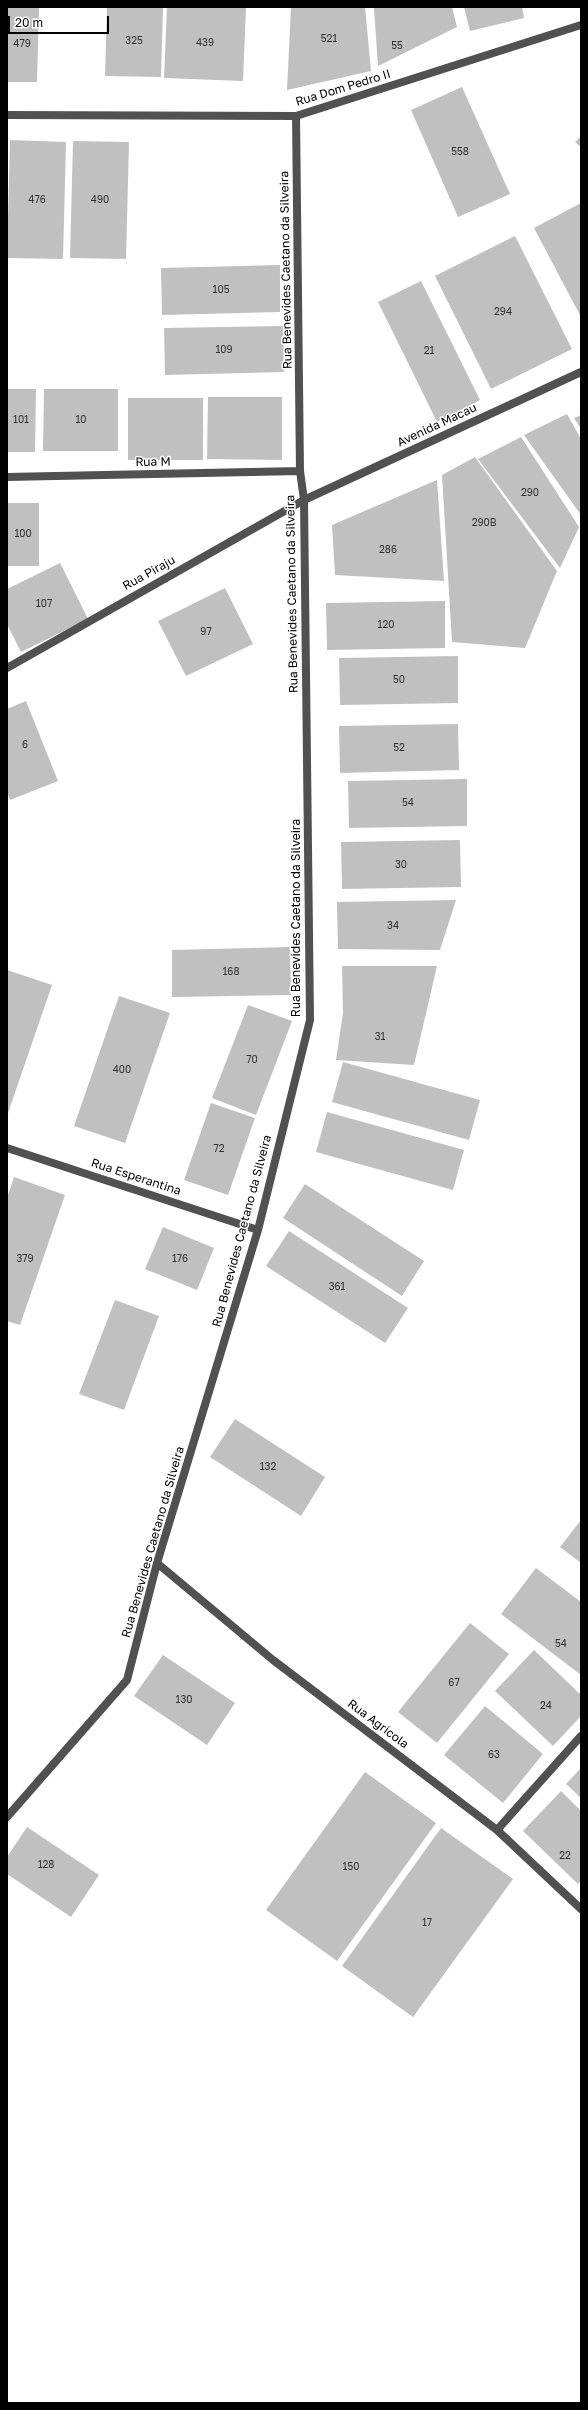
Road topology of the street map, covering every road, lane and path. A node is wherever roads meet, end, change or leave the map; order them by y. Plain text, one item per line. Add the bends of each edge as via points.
1 (581, 26) edge
2 (7, 115) edge
3 (296, 116) junction
4 (581, 372) edge
5 (300, 472) junction
6 (7, 477) edge
7 (304, 500) junction
8 (7, 668) edge
9 (7, 1148) edge
10 (258, 1230) junction
11 (157, 1563) junction
12 (581, 1736) edge
13 (7, 1817) edge
14 (498, 1830) junction
15 (581, 1909) edge

1 - 3 street, Rua Dom Pedro II
2 - 3 street, Rua Dom Pedro II
3 - 5 street, Rua Benevides Caetano da Silveira
4 - 7 street, Avenida Macau
5 - 6 street, Rua M
5 - 7 street, Rua Benevides Caetano da Silveira
7 - 8 street, Rua Piraju
7 - 10 street, Rua Benevides Caetano da Silveira via 310,1020
9 - 10 street, Rua Esperantina
10 - 11 street, Rua Benevides Caetano da Silveira
11 - 13 street, Rua Benevides Caetano da Silveira via 127,1680
11 - 14 street, Rua Agricola via 273,1660
12 - 14 street
14 - 15 street, Rua Agricola

